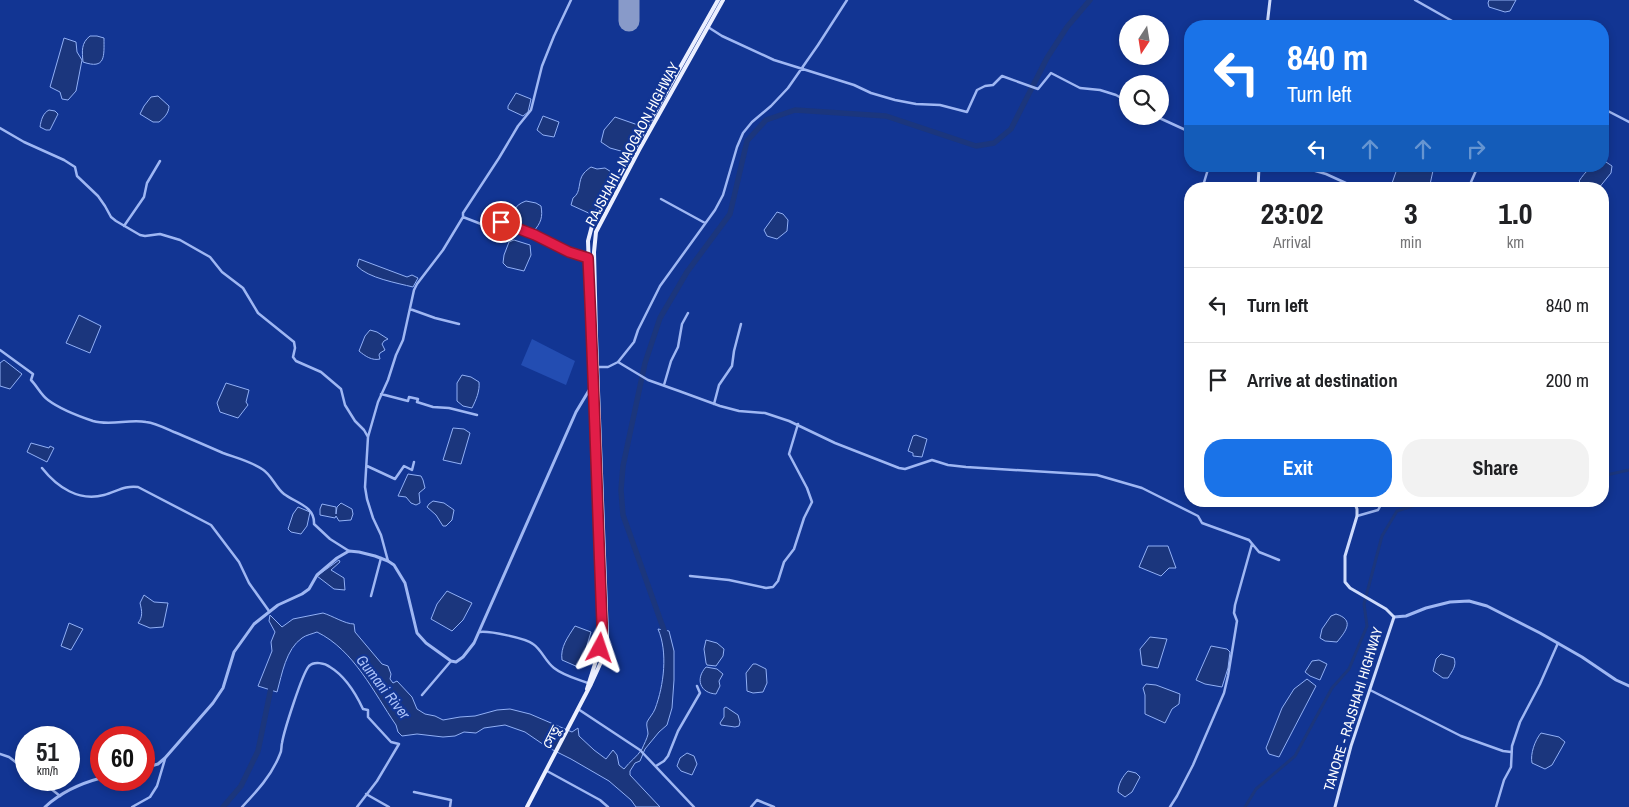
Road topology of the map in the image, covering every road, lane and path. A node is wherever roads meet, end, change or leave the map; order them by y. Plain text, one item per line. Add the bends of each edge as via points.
1 (571, 0) edge
2 (718, 0) edge
3 (723, 0) edge
4 (847, 0) edge
5 (1270, 0) edge
6 (1415, 0) edge
7 (1268, 20) edge
8 (1451, 20) edge
9 (708, 27) junction
10 (701, 35) junction
11 (801, 68) junction
12 (1119, 97) edge
13 (1609, 112) edge
14 (1169, 122) edge
15 (1629, 122) edge
16 (0, 128) edge
17 (1184, 129) edge
18 (160, 161) dead end
19 (1319, 172) edge
20 (1344, 182) edge
21 (660, 199) dead end
22 (463, 217) junction
23 (706, 223) junction
24 (124, 226) junction
25 (588, 258) junction
26 (590, 298) junction
27 (595, 298) junction
28 (410, 309) junction
29 (688, 313) dead end
30 (459, 324) dead end
31 (741, 324) dead end
32 (0, 350) edge
33 (618, 362) junction
34 (598, 367) junction
35 (594, 381) junction
36 (664, 386) junction
37 (381, 394) junction
38 (714, 404) junction
39 (597, 414) junction
40 (478, 415) dead end
41 (798, 424) junction
42 (368, 437) junction
43 (414, 462) dead end
44 (367, 466) junction
45 (42, 468) dead end
46 (1356, 507) edge
47 (1380, 507) edge
48 (1357, 516) junction
49 (1252, 544) junction
50 (349, 551) junction
51 (381, 558) junction
52 (1279, 560) dead end
53 (388, 561) junction
54 (690, 576) dead end
55 (371, 596) dead end
56 (269, 611) junction
57 (1394, 617) junction
58 (480, 632) junction
59 (1558, 643) junction
60 (451, 661) junction
61 (590, 684) junction
62 (697, 686) dead end
63 (1629, 686) edge
64 (1370, 690) junction
65 (422, 695) dead end
66 (578, 710) junction
67 (571, 724) joint
68 (1511, 752) junction
69 (0, 754) edge
70 (165, 758) junction
71 (15, 762) edge
72 (155, 765) edge
73 (656, 766) junction
74 (547, 771) junction
75 (90, 781) edge
76 (54, 791) edge
77 (414, 792) dead end
78 (366, 794) junction
79 (60, 796) junction
80 (45, 807) edge
81 (132, 807) edge
82 (242, 807) edge
83 (357, 807) edge
84 (389, 807) edge
85 (450, 807) edge
86 (527, 807) edge
87 (608, 807) edge
88 (694, 807) edge
89 (751, 807) edge
90 (774, 807) edge
91 (1170, 807) edge
92 (1335, 807) edge
93 (1496, 807) edge

1 - 22 street via 542,66 531,110
2 - 10 main road, RAJSHAHI - NAOGAON HIGHWAY
3 - 9 main road, RAJSHAHI - NAOGAON HIGHWAY
4 - 11 street
5 - 7 main road
6 - 8 street
9 - 10 main road, RAJSHAHI - NAOGAON HIGHWAY
9 - 11 street via 752,50
10 - 25 main road, RAJSHAHI - NAOGAON HIGHWAY via 593,222
10 - 27 main road, RAJSHAHI - NAOGAON HIGHWAY via 599,224 594,241
11 - 12 street via 895,100 967,112 977,90 994,85 1002,76 1038,90 1051,73 1080,88
11 - 23 street via 788,88 742,133 723,195
13 - 15 street
14 - 17 street
16 - 24 street via 75,167 77,176 98,196 111,217
18 - 24 street via 147,183 144,197
19 - 20 street
21 - 23 street
22 - 25 street via 494,230 501,222
22 - 28 street via 444,250 417,284
23 - 33 street via 660,286 634,342
24 - 42 street via 140,235 160,234 180,240 210,257 222,272 243,288 258,313 294,342 293,357 296,361 321,372 341,389 345,405
25 - 26 main road, RAJSHAHI - NAOGAON HIGHWAY
26 - 27 main road
26 - 35 main road, RAJSHAHI - NAOGAON HIGHWAY
27 - 34 main road, RAJSHAHI - NAOGAON HIGHWAY
28 - 30 street
28 - 37 street via 403,340
29 - 36 street
31 - 38 street via 732,366 719,385
32 - 50 street via 33,374 30,380 46,399 74,413 95,422 146,422 262,468 284,494 301,502 312,513 314,524 319,529
33 - 34 street
33 - 36 street
34 - 39 main road, RAJSHAHI - NAOGAON HIGHWAY
35 - 39 main road, RAJSHAHI - NAOGAON HIGHWAY
35 - 58 street via 576,412
36 - 38 street
37 - 40 street via 408,401 409,397 433,407
37 - 42 street
38 - 41 street via 739,411 765,413
39 - 61 main road, RAJSHAHI - NAOGAON HIGHWAY via 607,638
41 - 49 street via 852,450 906,469 932,460 966,468 1098,475 1122,481 1193,513 1202,523 1249,540
41 - 54 street via 789,454 812,502 778,581 773,587 766,588
42 - 44 street
43 - 44 street via 412,470 404,466 395,479
44 - 53 street via 367,499
45 - 56 street via 54,482 75,493 94,497 125,487 138,487 211,525 239,562
46 - 48 main road
47 - 48 street
48 - 57 main road via 1345,556 1345,582
49 - 52 street via 1259,552
49 - 91 street via 1235,605 1236,621 1224,692 1193,765
50 - 51 street
50 - 56 street via 317,575 309,589
51 - 53 street
51 - 55 street
53 - 60 street via 405,583 417,633 426,644
56 - 70 street via 254,624 234,652 223,688 213,703
57 - 59 street via 1450,602 1470,601 1487,606
57 - 64 main road, TANORE - RAJSHAHI HIGHWAY
58 - 60 street via 463,657 456,662
58 - 61 street via 497,633 532,643 551,666
59 - 63 street
59 - 68 street via 1520,722
60 - 65 street
61 - 66 main road, RAJSHAHI - NAOGAON HIGHWAY
62 - 73 street via 700,694 678,731 668,756
64 - 68 street via 1461,736
64 - 92 main road, TANORE - RAJSHAHI HIGHWAY
66 - 67 main road, RAJSHAHI - NAOGAON HIGHWAY
66 - 73 street via 640,750
67 - 74 main road, সেতু
68 - 93 street via 1511,767
69 - 71 street
70 - 72 street
70 - 81 street via 157,786 150,797
73 - 88 street
74 - 86 main road
74 - 87 street
75 - 79 street
76 - 79 street
77 - 85 street via 451,800
78 - 82 street via 399,744 391,742 368,717 368,710 363,709 336,670 315,663 309,666 299,686 281,753 262,786
78 - 83 street
78 - 84 street
79 - 80 street
89 - 90 street via 757,800

